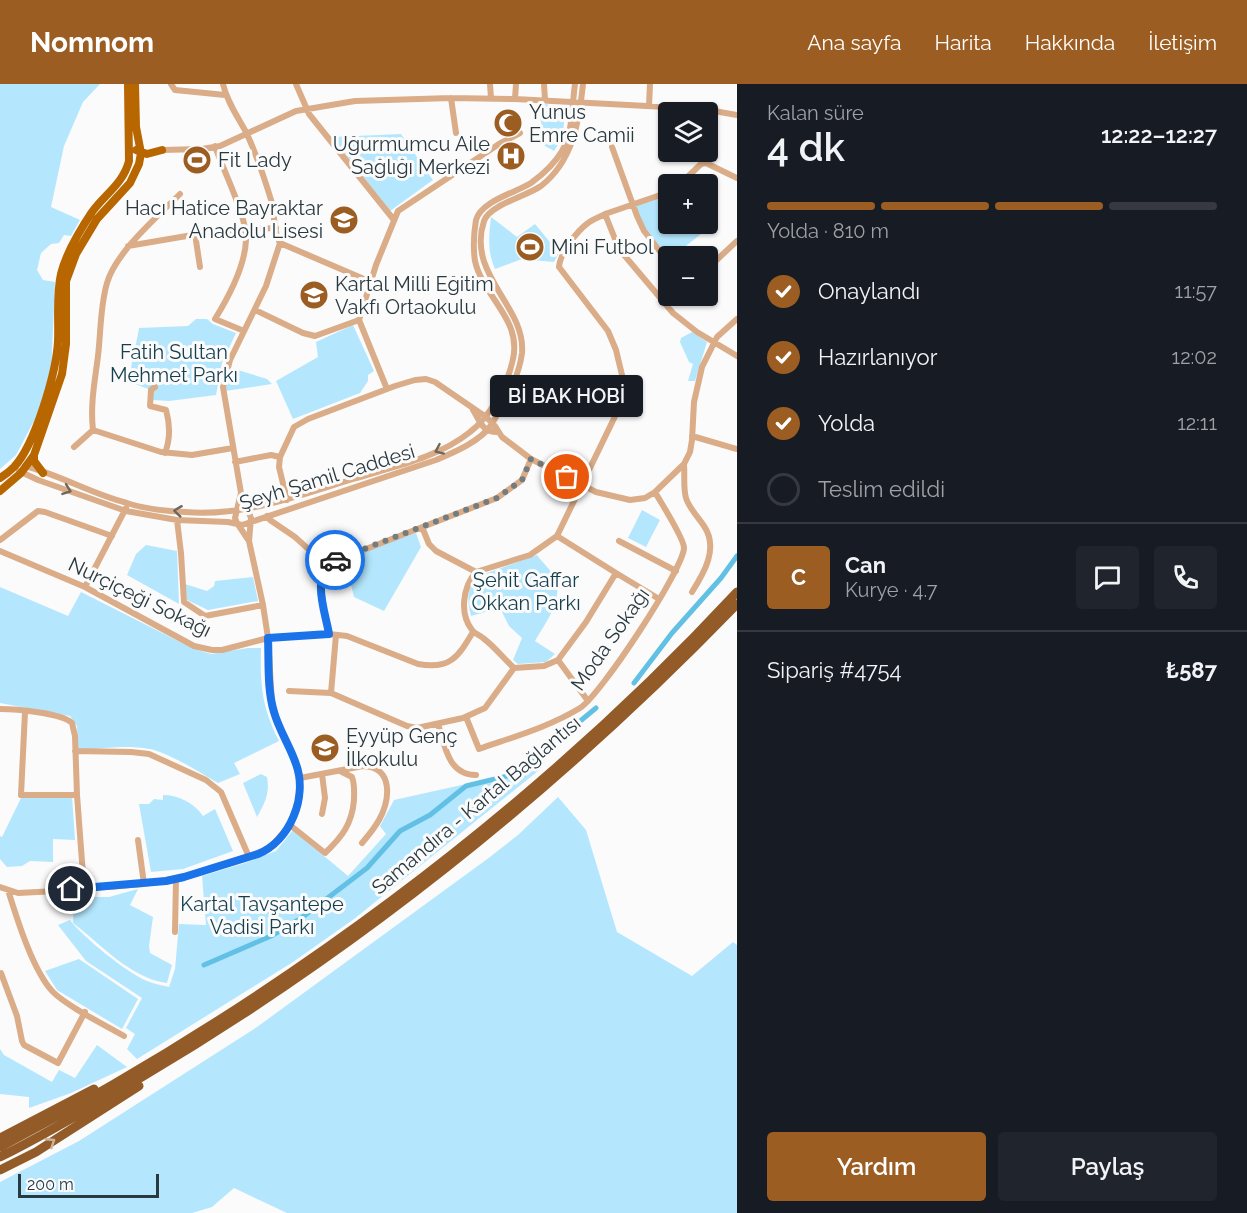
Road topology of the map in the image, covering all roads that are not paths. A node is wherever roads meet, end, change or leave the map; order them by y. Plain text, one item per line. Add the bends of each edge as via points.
1 (128, 84) edge
2 (135, 84) edge
3 (171, 84) edge
4 (223, 84) edge
5 (296, 84) edge
6 (490, 84) edge
7 (516, 84) edge
8 (544, 84) edge
9 (574, 84) edge
10 (583, 84) edge
11 (650, 84) edge
12 (225, 95) junction
13 (451, 98) junction
14 (491, 98) junction
15 (515, 99) junction
16 (545, 100) junction
17 (572, 103) junction
18 (580, 104) junction
19 (649, 106) junction
20 (658, 107) edge
21 (307, 108) junction
22 (718, 113) edge
23 (737, 115) edge
24 (128, 120) junction
25 (456, 133) dead end
26 (520, 133) dead end
27 (247, 135) junction
28 (215, 146) junction
29 (612, 147) dead end
30 (142, 148) junction
31 (162, 150) joint
32 (129, 161) junction
33 (701, 164) joint
34 (690, 174) edge
35 (737, 178) edge
36 (180, 194) dead end
37 (658, 196) edge
38 (632, 205) junction
39 (606, 214) junction
40 (394, 220) junction
41 (276, 228) junction
42 (245, 230) junction
43 (195, 234) junction
44 (737, 241) edge
45 (280, 243) junction
46 (128, 246) junction
47 (658, 249) edge
48 (718, 259) edge
49 (200, 267) dead end
50 (371, 282) junction
51 (658, 295) edge
52 (667, 306) edge
53 (255, 310) junction
54 (737, 319) edge
55 (359, 320) junction
56 (244, 331) junction
57 (714, 342) junction
58 (737, 356) edge
59 (155, 387) dead end
60 (387, 389) junction
61 (483, 419) junction
62 (493, 423) junction
63 (93, 430) junction
64 (486, 431) junction
65 (497, 432) junction
66 (692, 436) junction
67 (74, 447) dead end
68 (233, 448) junction
69 (737, 449) edge
70 (165, 453) junction
71 (34, 455) junction
72 (280, 457) junction
73 (531, 459) junction
74 (235, 462) junction
75 (684, 464) junction
76 (21, 468) junction
77 (43, 473) junction
78 (0, 478) edge
79 (583, 485) junction
80 (0, 491) edge
81 (655, 492) junction
82 (241, 493) junction
83 (287, 500) junction
84 (127, 503) junction
85 (248, 508) junction
86 (236, 510) junction
87 (126, 511) junction
88 (267, 516) junction
89 (177, 520) junction
90 (251, 521) junction
91 (237, 523) junction
92 (422, 527) junction
93 (112, 536) junction
94 (557, 536) junction
95 (0, 540) edge
96 (249, 541) junction
97 (619, 541) dead end
98 (0, 551) edge
99 (327, 566) junction
100 (676, 571) junction
101 (476, 572) junction
102 (616, 573) junction
103 (85, 586) junction
104 (692, 592) dead end
105 (737, 592) edge
106 (659, 599) junction
107 (737, 604) edge
108 (262, 605) junction
109 (473, 632) junction
110 (333, 634) junction
111 (268, 638) junction
112 (558, 660) junction
113 (514, 668) junction
114 (289, 691) dead end
115 (331, 693) junction
116 (588, 701) junction
117 (0, 709) edge
118 (25, 712) junction
119 (466, 717) junction
120 (438, 724) junction
121 (75, 752) junction
122 (339, 771) junction
123 (322, 774) junction
124 (476, 775) dead end
125 (300, 778) junction
126 (77, 795) junction
127 (322, 814) dead end
128 (290, 825) junction
129 (138, 840) dead end
130 (362, 843) dead end
131 (249, 857) junction
132 (176, 879) junction
133 (144, 884) junction
134 (0, 887) edge
135 (84, 888) junction
136 (8, 890) junction
137 (175, 932) dead end
138 (1, 973) edge
139 (264, 996) junction
140 (85, 1012) junction
141 (124, 1036) dead end
142 (2, 1136) edge
143 (0, 1147) edge
144 (0, 1158) edge
145 (0, 1170) edge

1 - 24 main road
2 - 30 main road via 136,127
3 - 12 street via 175,90
4 - 12 street
5 - 21 street
6 - 14 street
7 - 15 street
8 - 16 street
9 - 17 street, Şeyh Şamil Caddesi
10 - 18 street, Şeyh Şamil Caddesi
11 - 19 street
12 - 27 street
13 - 14 street
13 - 21 street via 355,101
13 - 25 street
14 - 15 street
15 - 16 street
16 - 17 street
17 - 18 street
17 - 61 street, Şeyh Şamil Caddesi via 563,150 552,165 529,183 487,205 476,220 475,261 515,338 504,386
18 - 19 street
18 - 62 street, Şeyh Şamil Caddesi via 570,149 558,168 539,187 496,209 483,222 484,261 522,337 520,366
19 - 20 street
21 - 27 street
21 - 40 street
22 - 23 street
24 - 30 main road via 132,143
24 - 32 main road
26 - 40 street via 406,206
27 - 28 street
27 - 41 street via 272,205
28 - 31 street
28 - 42 street
29 - 38 street
30 - 31 main road
30 - 32 main road
30 - 71 main road via 130,183 97,219 76,254 66,281 62,374
32 - 76 main road via 122,181 92,213 61,274 54,372
33 - 34 street
33 - 35 street
36 - 46 street
37 - 38 street
38 - 39 street
38 - 47 street
39 - 51 street via 619,249
39 - 79 street via 589,222 560,260 562,273 608,331 622,375 621,404
40 - 50 street
41 - 42 street
41 - 45 street
42 - 43 street
42 - 56 street via 246,241 231,293 215,319
43 - 46 street
43 - 49 street
44 - 48 street
45 - 50 street
45 - 53 street
46 - 63 street via 107,280 99,322
50 - 55 street
52 - 57 street via 685,324
53 - 55 street via 315,336
53 - 56 street
54 - 57 street
55 - 60 street
56 - 68 street via 224,380
57 - 58 street
57 - 66 street via 697,384
59 - 70 street via 151,390 150,406 166,410 168,416
60 - 61 street via 426,379
60 - 72 street via 294,427
61 - 62 street
61 - 64 street via 481,427
61 -> 83 street, Şeyh Şamil Caddesi via 470,433 423,457
62 - 64 street, Şeyh Şamil Caddesi
62 - 65 street
63 - 67 street
63 - 70 street
64 - 65 street
64 - 88 street, Şeyh Şamil Caddesi via 436,460
65 - 73 street
66 - 69 street
66 - 75 street
68 - 70 street via 192,455
68 - 74 street
71 - 76 main road
71 - 77 main road
72 - 74 street
72 - 83 street
73 - 79 street
73 - 92 street via 522,480 497,498
74 - 82 street
75 - 81 street
75 - 104 street via 686,498 710,543 705,573
76 - 77 street, Şeyh Şamil Caddesi
76 - 78 main road
76 - 80 main road
76 -> 87 street, Şeyh Şamil Caddesi
77 - 84 street, Şeyh Şamil Caddesi
79 - 81 street via 630,500
79 - 94 street
81 - 100 street, Moda Sokağı via 682,540 682,556
82 - 85 street
82 - 86 street
83 - 85 street, Şeyh Şamil Caddesi
86 -> 84 street, Şeyh Şamil Caddesi via 184,512
84 - 87 street
85 - 86 street, Şeyh Şamil Caddesi
85 - 90 street
86 - 91 street
87 - 89 street, Şeyh Şamil Caddesi
87 - 93 street
88 - 90 street, Şeyh Şamil Caddesi
88 - 99 street
89 - 91 street, Şeyh Şamil Caddesi
89 - 108 street via 184,602 205,616
90 - 91 street, Şeyh Şamil Caddesi
90 - 96 street
91 - 96 street
92 - 99 street via 336,559
92 - 101 street via 436,551
93 - 95 street, Nurçiçeği Sokağı via 38,512
93 - 103 street
94 - 101 street via 530,555
94 - 102 street
96 - 108 street
97 - 100 street
98 - 103 street, Nurçiçeği Sokağı
99 - 110 street via 320,580
100 - 106 street, Moda Sokağı
101 - 109 street via 465,591 464,603
102 - 106 street
102 - 112 street
103 - 111 street, Nurçiçeği Sokağı via 194,646 222,650
105 - 139 highway, Samandıra - Kartal Bağlantısı via 629,699 499,815
106 - 116 street, Moda Sokağı
107 - 139 highway, Samandıra - Kartal Bağlantısı via 595,743 498,827 361,934
108 - 111 street
109 - 110 street, Nurçiçeği Sokağı via 456,658 430,666
109 - 113 street
110 - 111 street, Nurçiçeği Sokağı
110 - 115 street
111 - 125 street via 272,703
112 - 113 street via 544,666
112 - 116 street
113 - 119 street via 485,708
114 - 115 street
115 - 120 street via 407,726
116 - 119 street, Moda Sokağı via 544,726 479,749
117 - 118 street
118 - 121 street via 68,720 74,729
118 - 126 street via 21,795
119 - 120 street
120 - 124 street via 448,758 457,770
121 - 126 street
121 - 131 street via 149,754 206,780 221,792
122 - 123 street
122 - 128 street via 352,777 355,784 352,817 339,839 325,853
122 - 130 street via 372,766 384,774 384,809
123 - 125 street
123 - 127 street
125 - 128 street via 298,802
126 - 135 street
128 - 131 street via 268,850
129 - 133 street
131 - 132 street
132 - 133 street
132 - 137 street
133 - 135 street
134 - 136 street
135 - 136 street via 18,893
136 - 140 street via 44,982 55,994
138 - 140 street via 24,1045 58,1063
139 - 142 highway via 228,1010 82,1096
139 - 143 highway, Samandıra - Kartal Bağlantısı
139 - 144 highway, Samandıra - Kartal Bağlantısı via 182,1053
145 -> 139 highway via 36,1152 230,1028
140 - 141 street

